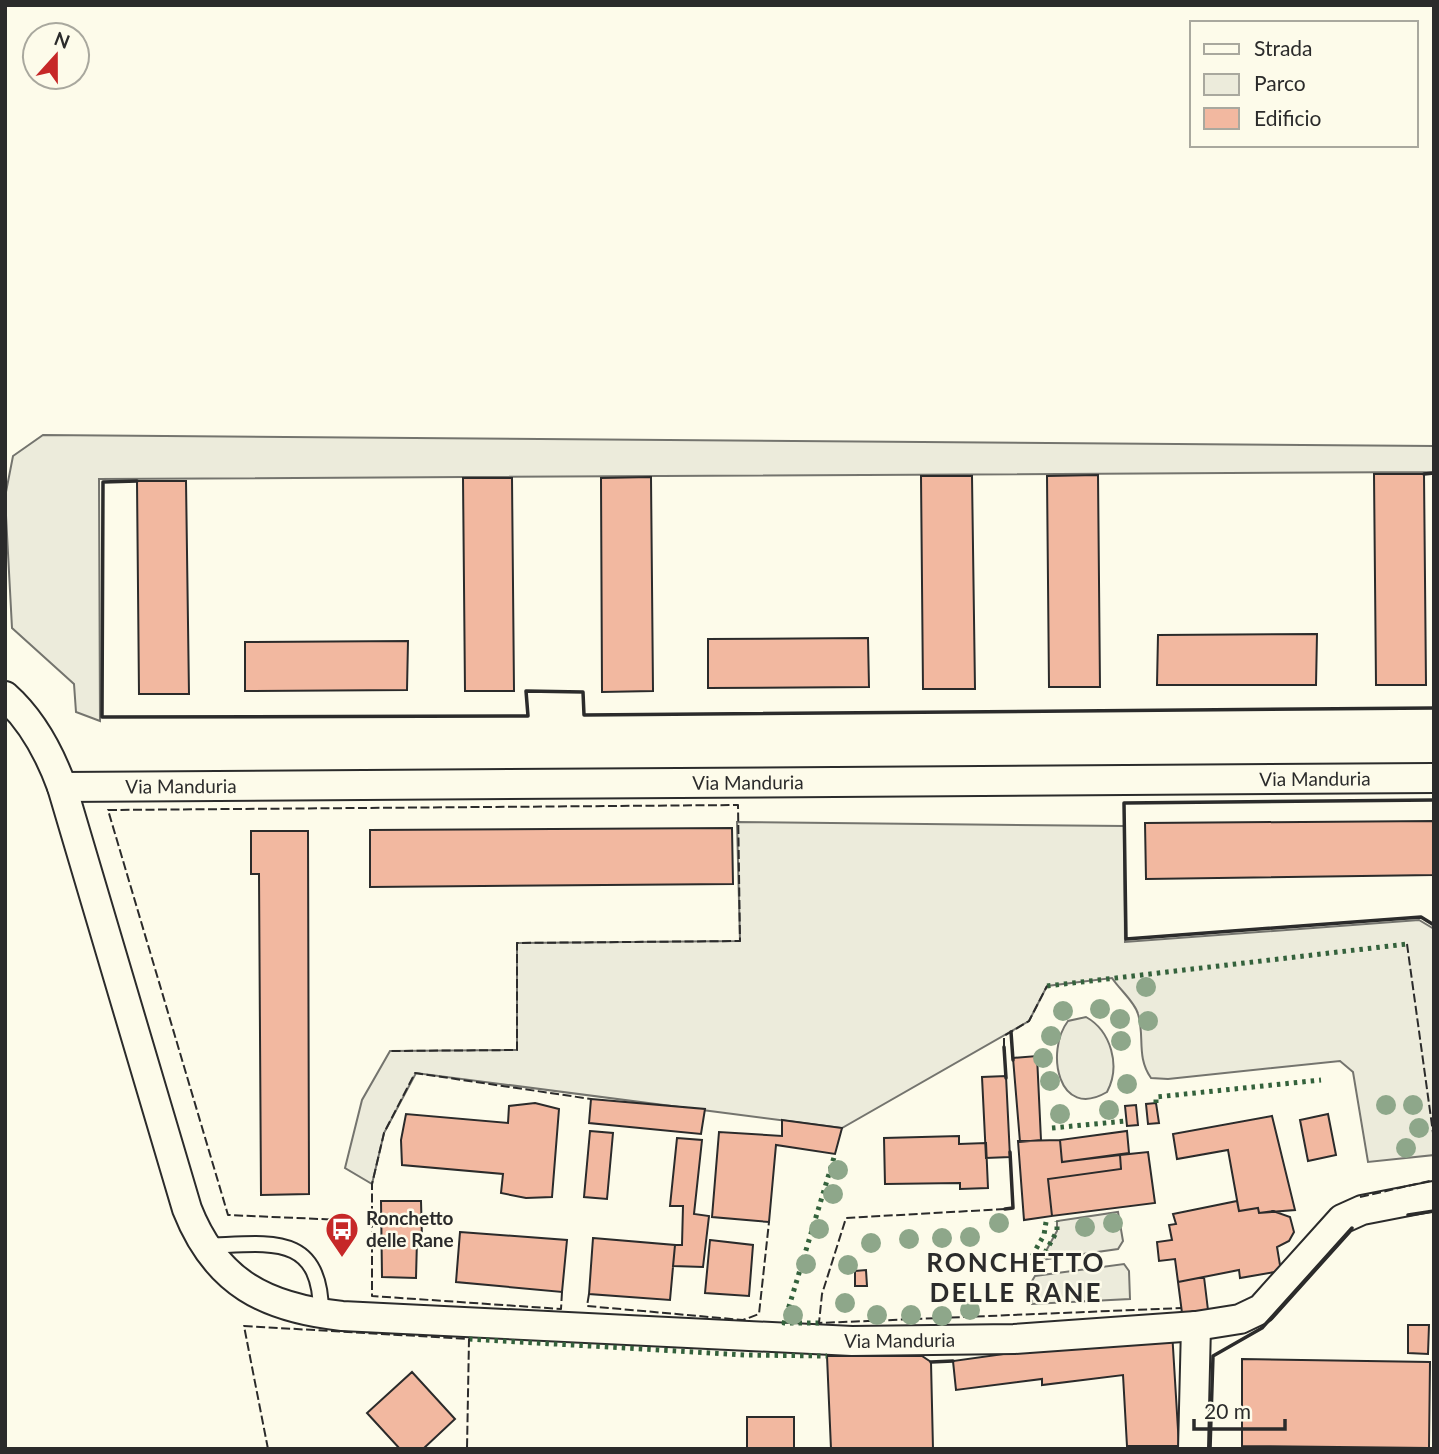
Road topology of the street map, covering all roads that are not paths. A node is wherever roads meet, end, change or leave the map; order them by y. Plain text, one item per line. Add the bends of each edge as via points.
1 (5, 696) edge
2 (1434, 778) edge
3 (62, 787) junction
4 (1434, 1196) edge
5 (202, 1246) junction
6 (321, 1313) junction
7 (1196, 1326) junction
8 (1193, 1449) edge

1 - 3 street, Via Manduria via 34,731
2 - 3 street, Via Manduria
3 - 5 street, Via Manduria via 187,1209
4 - 7 street, Via Manduria via 1362,1210 1342,1219 1261,1309 1240,1319
5 - 6 street, Via Manduria via 225,1272 254,1292 282,1305
5 - 6 lane via 289,1247 303,1255 316,1274
6 - 7 street, Via Manduria via 852,1341 1014,1339
7 - 8 street

